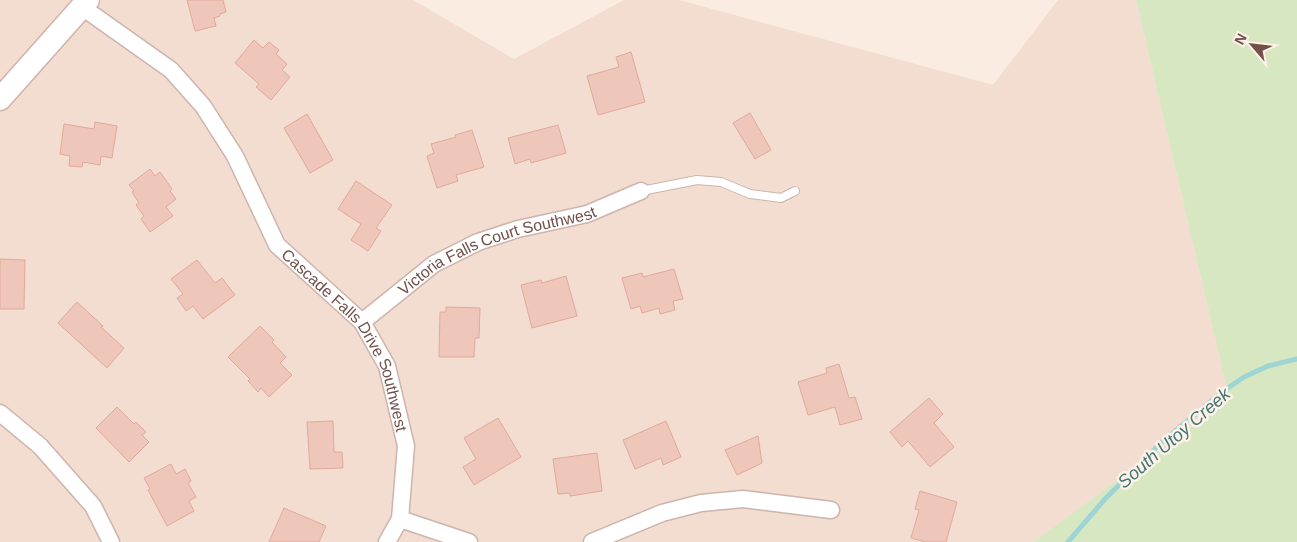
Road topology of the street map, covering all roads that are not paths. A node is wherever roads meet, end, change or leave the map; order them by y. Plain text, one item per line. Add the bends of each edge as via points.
1 (85, 3) edge
2 (0, 99) edge
3 (641, 191) joint
4 (795, 191) dead end
5 (362, 322) junction
6 (0, 413) edge
7 (831, 510) dead end
8 (400, 519) junction
9 (111, 542) edge
10 (387, 542) edge
11 (469, 542) edge
12 (592, 542) edge

1 - 2 main road
1 - 5 street, Cascade Falls Drive Southwest via 171,70 203,106 235,156 277,245
3 - 4 lane via 697,180 721,182 750,194 781,198
3 - 5 street, Victoria Falls Court Southwest via 587,214 518,229 478,242 434,264
5 - 8 street, Cascade Falls Drive Southwest via 387,366 406,446
6 - 9 street via 40,446 92,506
7 - 12 street via 743,499 701,503 662,513
8 - 10 street, Cascade Falls Drive Southwest
8 - 11 street

